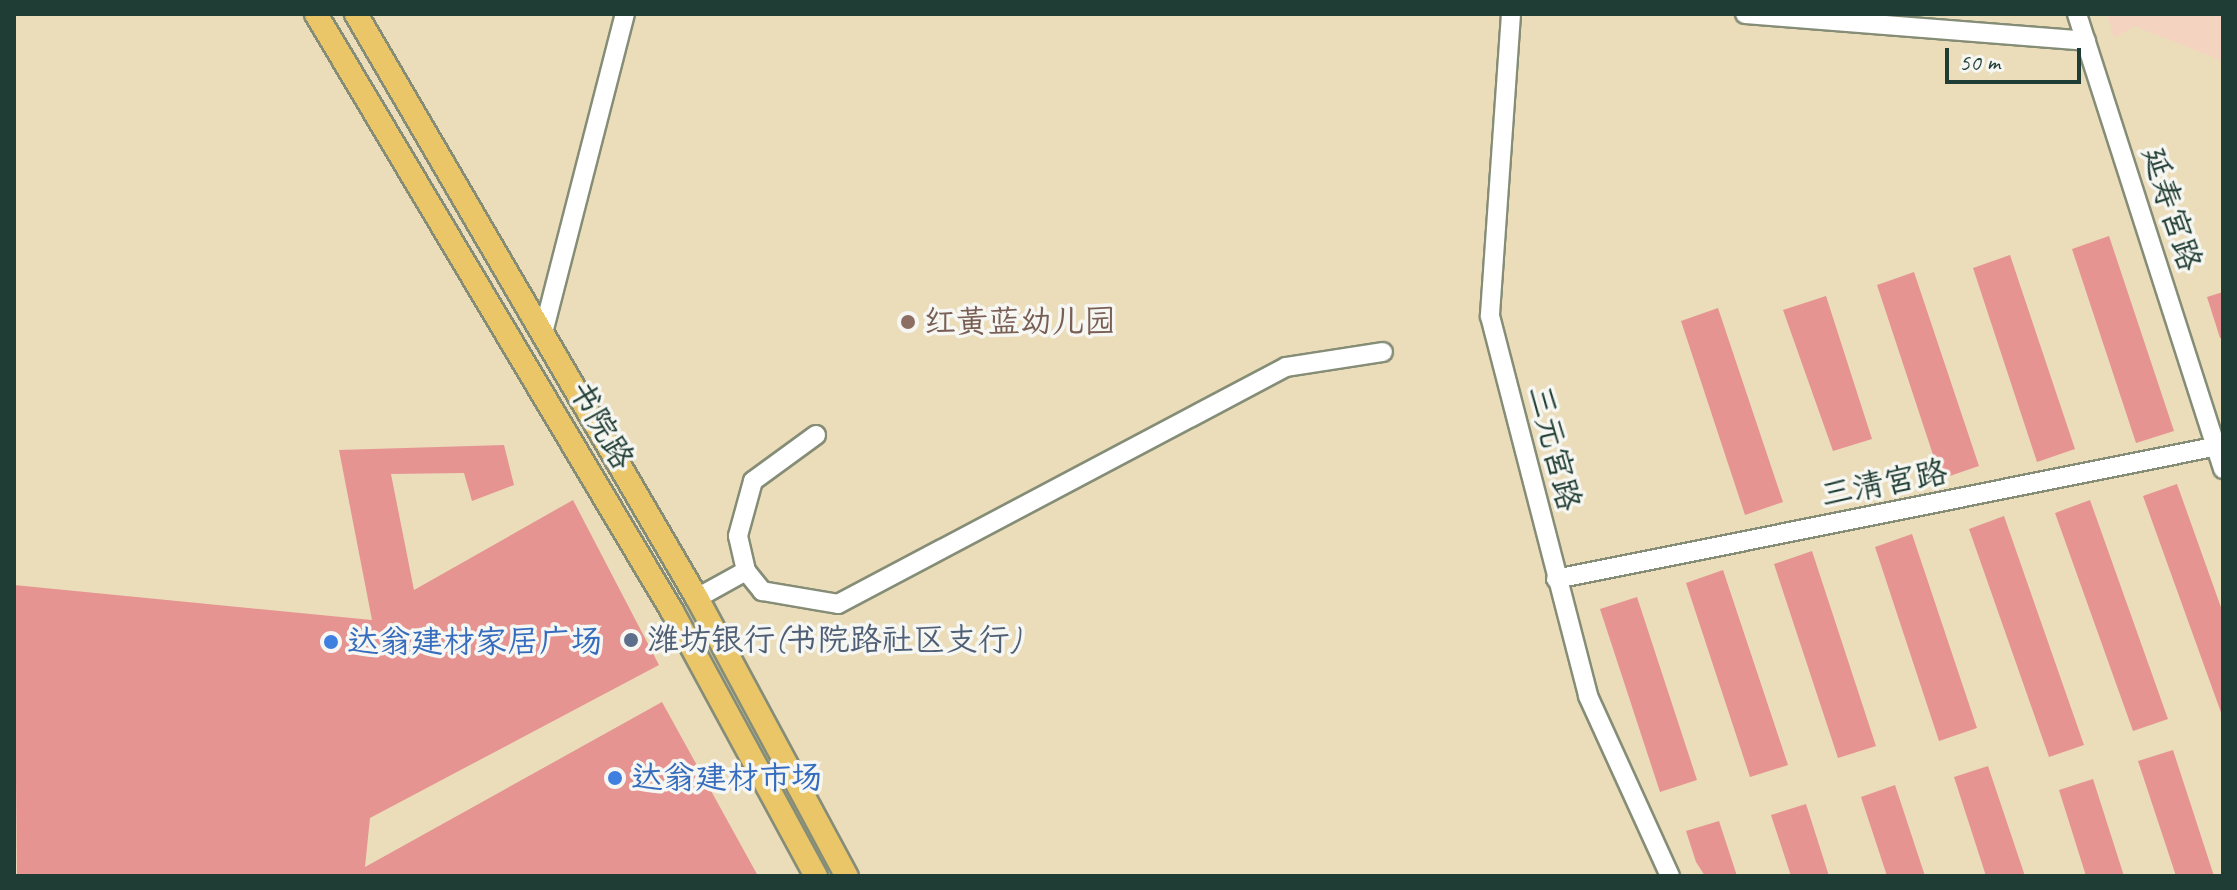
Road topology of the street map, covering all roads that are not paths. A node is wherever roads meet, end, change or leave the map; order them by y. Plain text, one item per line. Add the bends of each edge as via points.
1 (316, 14) edge
2 (356, 14) edge
3 (625, 14) edge
4 (1511, 14) edge
5 (1745, 14) edge
6 (2077, 14) edge
7 (2086, 41) junction
8 (544, 329) junction
9 (1383, 352) dead end
10 (816, 435) dead end
11 (2220, 446) edge
12 (2223, 469) edge
13 (746, 571) junction
14 (1556, 579) junction
15 (697, 598) junction
16 (816, 876) edge
17 (847, 876) edge
18 (1670, 876) edge

1 - 16 main road, 书院路 via 609,501
2 - 8 main road, 书院路
3 - 8 street
4 - 14 street, 三元宫路 via 1490,316
5 - 7 street
6 - 7 street, 延寿宫路
7 - 11 street, 延寿宫路
8 - 15 main road, 书院路
9 - 13 street via 1286,367 838,604 762,591
10 - 13 street via 753,481 738,536
11 - 12 street, 延寿宫路
11 - 14 street, 三清宫路
13 - 15 street
14 - 18 street, 三元宫路 via 1588,696
15 - 17 main road, 书院路

